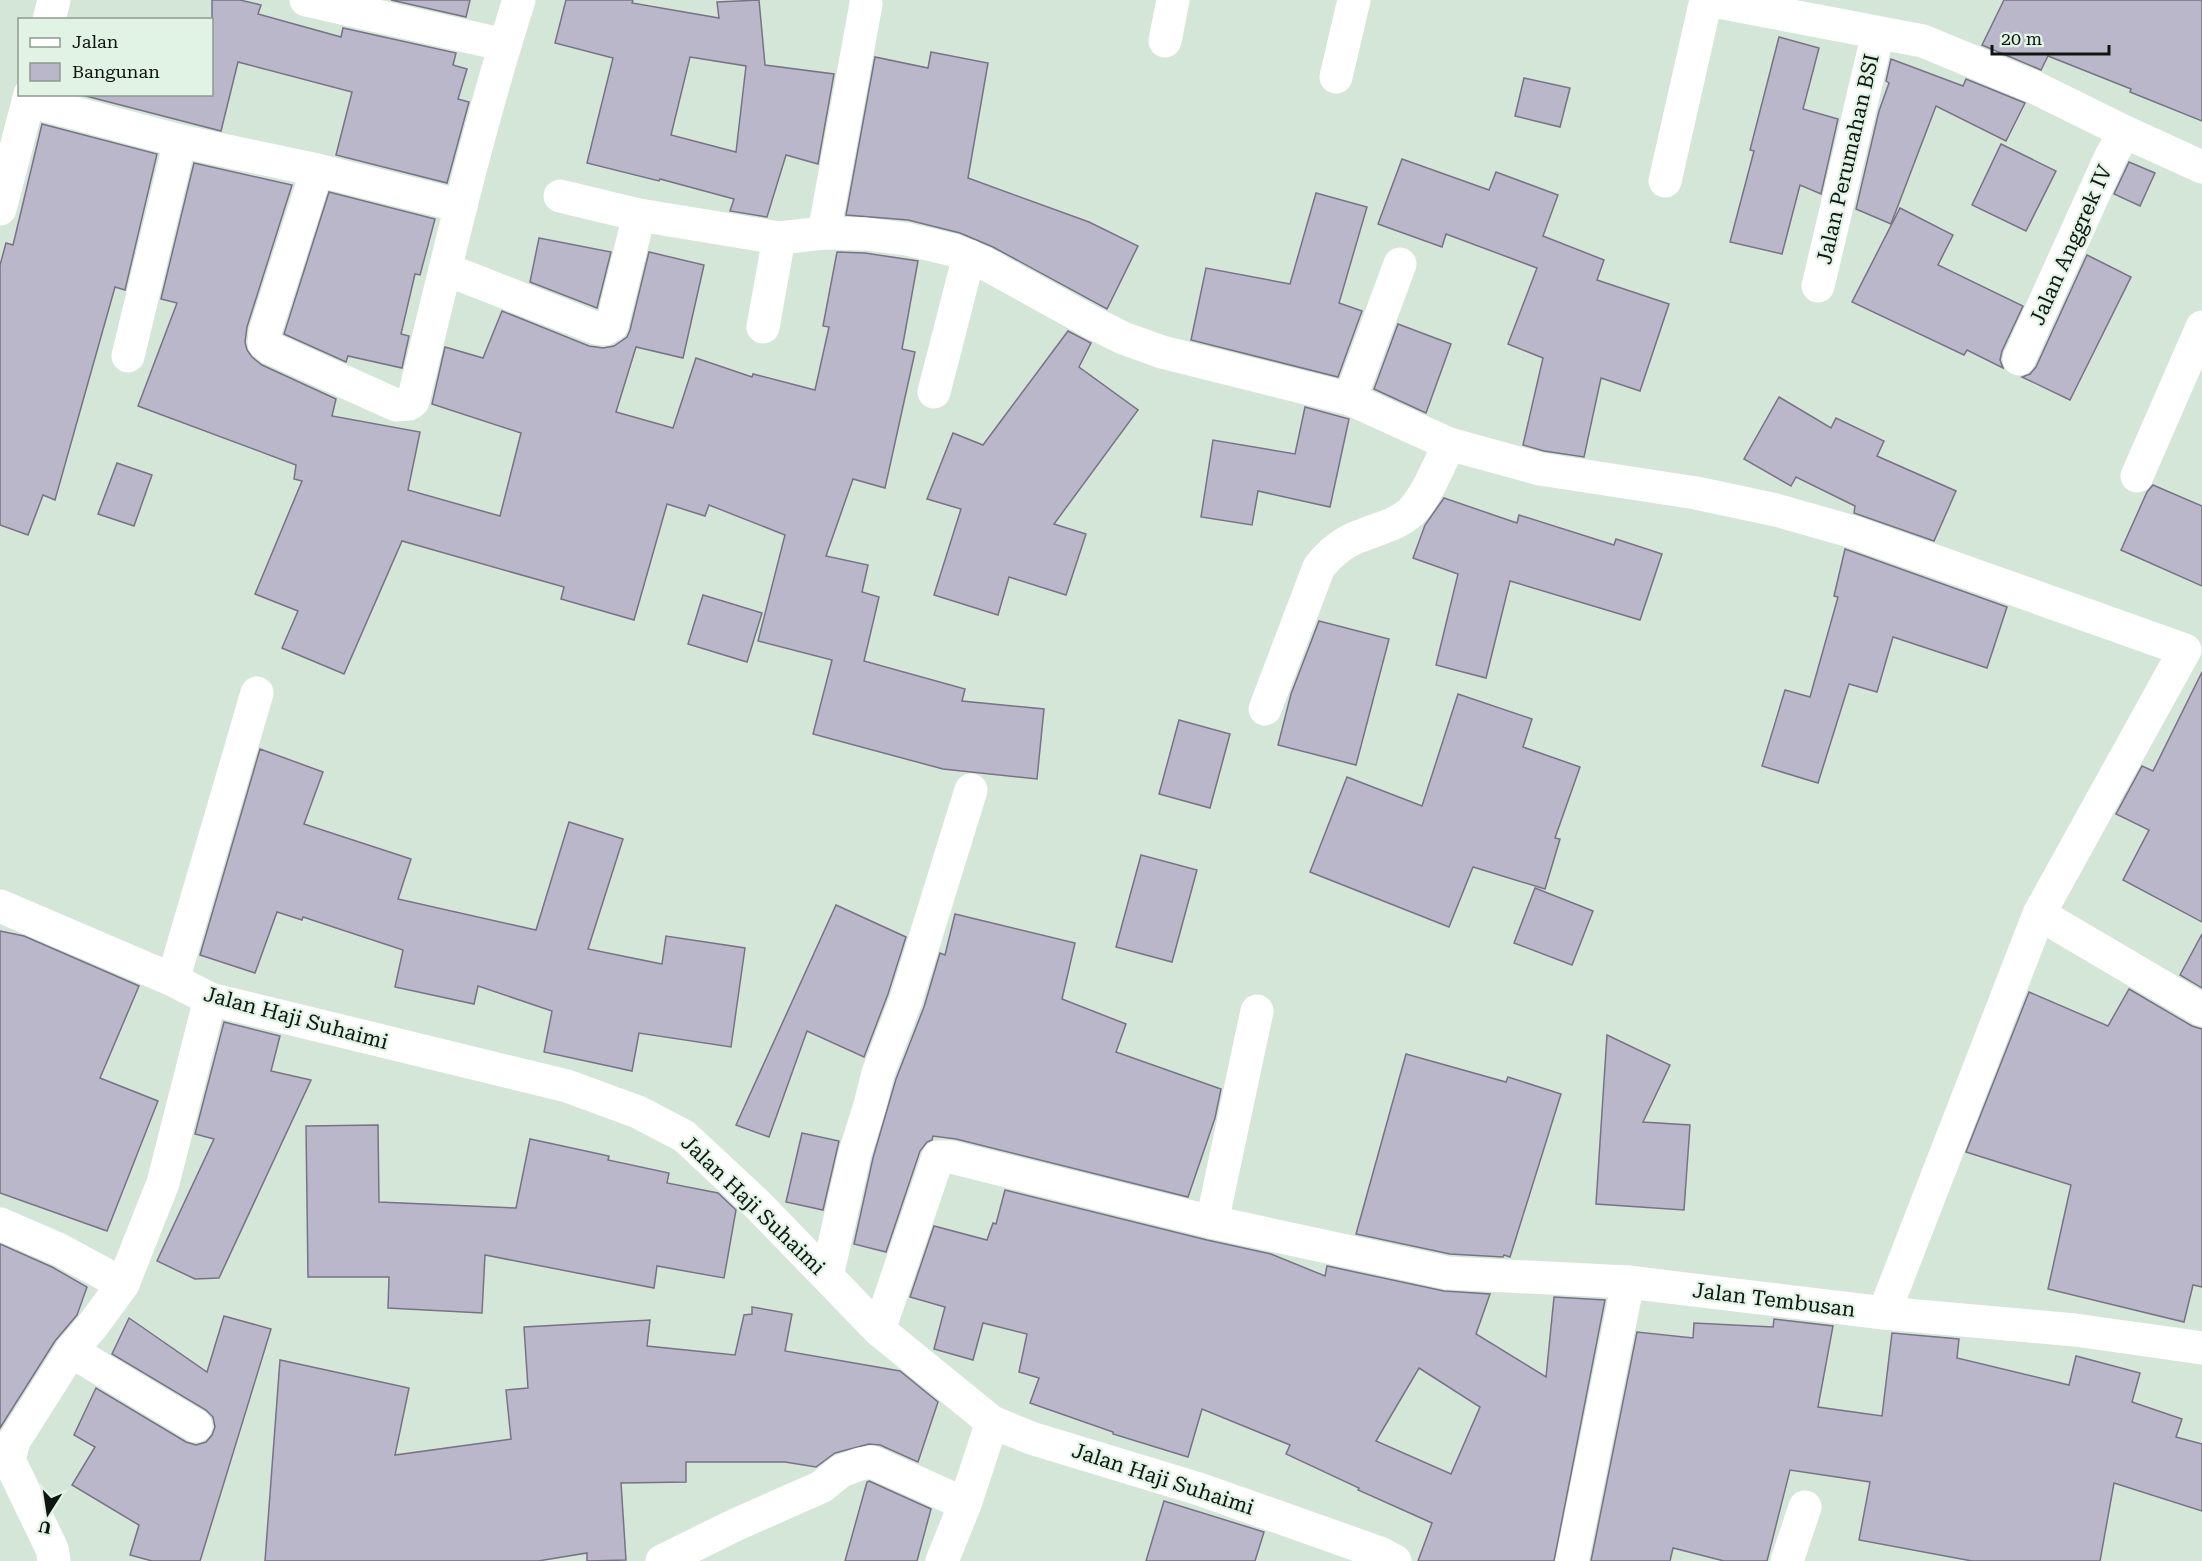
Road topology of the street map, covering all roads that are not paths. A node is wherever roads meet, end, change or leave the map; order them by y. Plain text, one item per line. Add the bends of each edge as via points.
1 (54, 0) edge
2 (306, 0) edge
3 (519, 0) edge
4 (1173, 0) edge
5 (1354, 0) edge
6 (1707, 0) edge
7 (866, 3) dead end
8 (50, 18) edge
9 (1878, 33) junction
10 (1164, 41) dead end
11 (505, 45) junction
12 (1336, 77) dead end
13 (29, 98) edge
14 (2125, 132) junction
15 (180, 141) junction
16 (2202, 167) edge
17 (317, 170) junction
18 (1665, 181) dead end
19 (560, 196) dead end
20 (461, 206) junction
21 (0, 208) edge
22 (639, 215) junction
23 (824, 233) junction
24 (779, 238) junction
25 (969, 256) junction
26 (1400, 264) dead end
27 (446, 269) junction
28 (1818, 286) dead end
29 (762, 327) dead end
30 (2202, 327) edge
31 (128, 356) dead end
32 (2019, 359) dead end
33 (934, 392) dead end
34 (1350, 399) junction
35 (1449, 444) junction
36 (2137, 476) dead end
37 (257, 693) dead end
38 (1265, 709) dead end
39 (971, 790) dead end
40 (0, 906) edge
41 (2039, 914) junction
42 (173, 980) junction
43 (210, 999) junction
44 (2202, 1010) edge
45 (1257, 1011) dead end
46 (1212, 1222) junction
47 (0, 1224) edge
48 (827, 1276) junction
49 (1628, 1282) junction
50 (123, 1284) junction
51 (1884, 1313) junction
52 (879, 1330) junction
53 (2202, 1348) edge
54 (71, 1351) junction
55 (992, 1422) junction
56 (196, 1426) dead end
57 (965, 1504) junction
58 (1805, 1507) dead end
59 (54, 1561) edge
60 (662, 1561) edge
61 (942, 1561) edge
62 (1395, 1561) edge
63 (1572, 1561) edge
64 (1787, 1561) edge

1 - 8 street
2 - 11 street
3 - 11 street
4 - 10 street
5 - 12 street
6 - 9 street, Jalan Perumahan BSI
6 - 18 street, Jalan Perumahan BSI
7 - 23 street
9 - 14 street, Jalan Perumahan BSI via 1923,40 1973,60
9 - 28 street, Jalan Perumahan BSI
11 - 20 street
13 - 15 street
13 - 21 street
14 - 16 street, Jalan Perumahan BSI
14 - 32 street, Jalan Anggrek IV
15 - 17 street
15 - 31 street
17 - 20 street
17 - 27 street via 265,332 264,343 270,348 396,405 409,404 413,401
19 - 22 street
20 - 27 street
22 - 24 street
22 - 27 street via 612,325 605,329
23 - 24 street
23 - 25 street via 906,239
24 - 29 street
25 - 33 street
25 - 34 street via 1123,338
26 - 34 street
30 - 36 street
34 - 35 street
35 - 38 street via 1411,512 1395,524 1345,543 1319,567
35 - 41 street via 1540,469 1696,493 1853,531 2185,650
37 - 42 street
39 - 48 street via 906,1000 878,1073
40 - 42 street, Jalan Haji Suhaimi
41 - 44 street
41 - 51 street
42 - 43 street, Jalan Haji Suhaimi
43 - 48 street, Jalan Haji Suhaimi via 567,1086 638,1112 684,1136
43 - 50 street via 163,1183
45 - 46 street
46 - 49 street, Jalan Tembusan via 1448,1273
46 - 52 street, Jalan Tembusan via 951,1157 938,1157
47 - 50 street
48 - 52 street, Jalan Haji Suhaimi
49 - 51 street, Jalan Tembusan
49 - 63 street
50 - 54 street
51 - 53 street, Jalan Tembusan via 2075,1330
52 - 55 street, Jalan Haji Suhaimi
54 - 56 street
54 - 59 street via 14,1441 9,1460 52,1548
55 - 57 street
55 - 62 street, Jalan Haji Suhaimi via 1031,1438 1199,1489
57 - 60 street via 872,1462 860,1464 842,1471 821,1487
57 - 61 street
58 - 64 street

